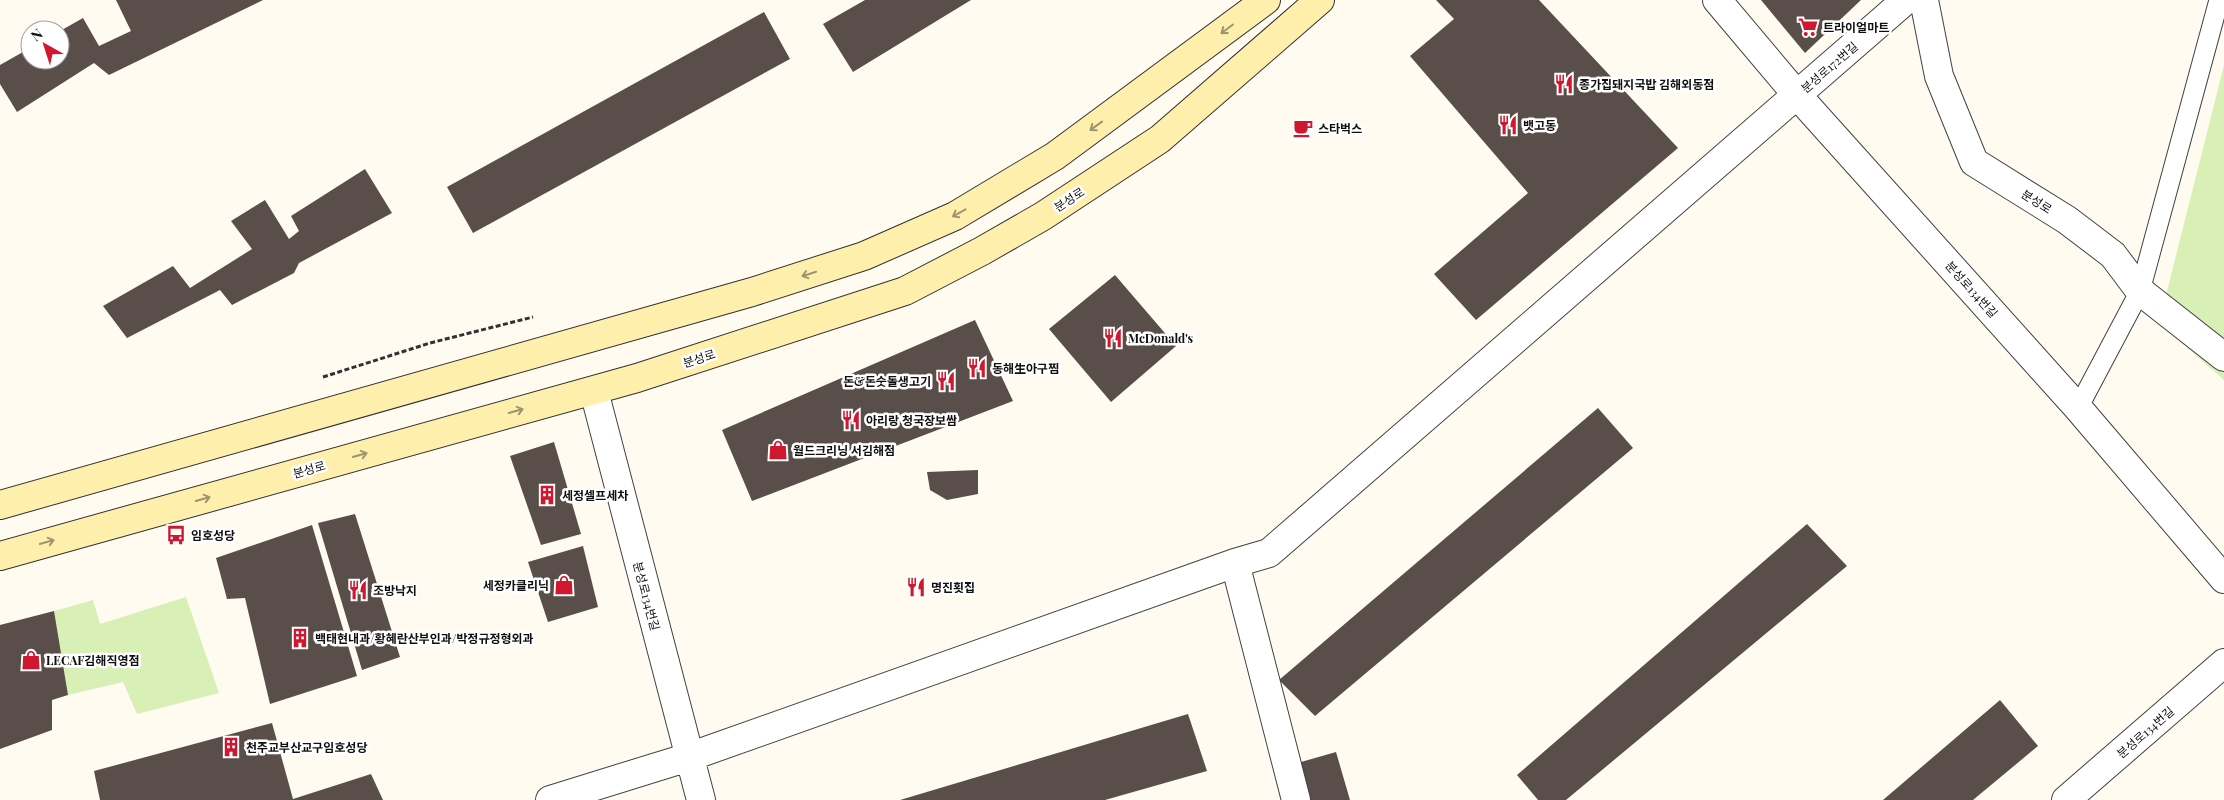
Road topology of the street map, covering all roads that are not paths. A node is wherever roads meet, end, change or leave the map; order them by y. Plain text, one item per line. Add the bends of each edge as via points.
1 (1266, 0) edge
2 (1320, 0) edge
3 (1717, 0) edge
4 (1906, 0) edge
5 (1924, 0) edge
6 (2219, 0) edge
7 (1797, 95) junction
8 (2140, 291) junction
9 (2224, 357) edge
10 (594, 391) junction
11 (2078, 408) junction
12 (0, 505) edge
13 (0, 556) edge
14 (1235, 563) junction
15 (2224, 579) edge
16 (2224, 663) edge
17 (689, 757) junction
18 (550, 800) edge
19 (701, 800) edge
20 (1296, 800) edge
21 (2066, 800) edge

1 -> 12 main road via 1055,156 956,216 864,256 752,292
2 - 10 main road, 분성로 via 1160,139 982,251 905,291
3 - 7 street, 분성로134번길
4 - 7 street, 분성로172번길
5 - 8 street, 분성로 via 1939,76 1974,162 2067,220 2113,255
6 - 8 lane
7 - 11 street, 분성로134번길
7 - 14 street, 분성로172번길 via 1269,554
8 - 9 street, 분성로
8 - 11 lane
13 -> 10 main road, 분성로
10 - 17 street, 분성로134번길
11 - 15 street, 분성로134번길
14 - 17 street, 분성로172번길
14 - 20 street
16 - 21 street, 분성로134번길
17 - 18 street, 분성로172번길
17 - 19 street, 분성로134번길

